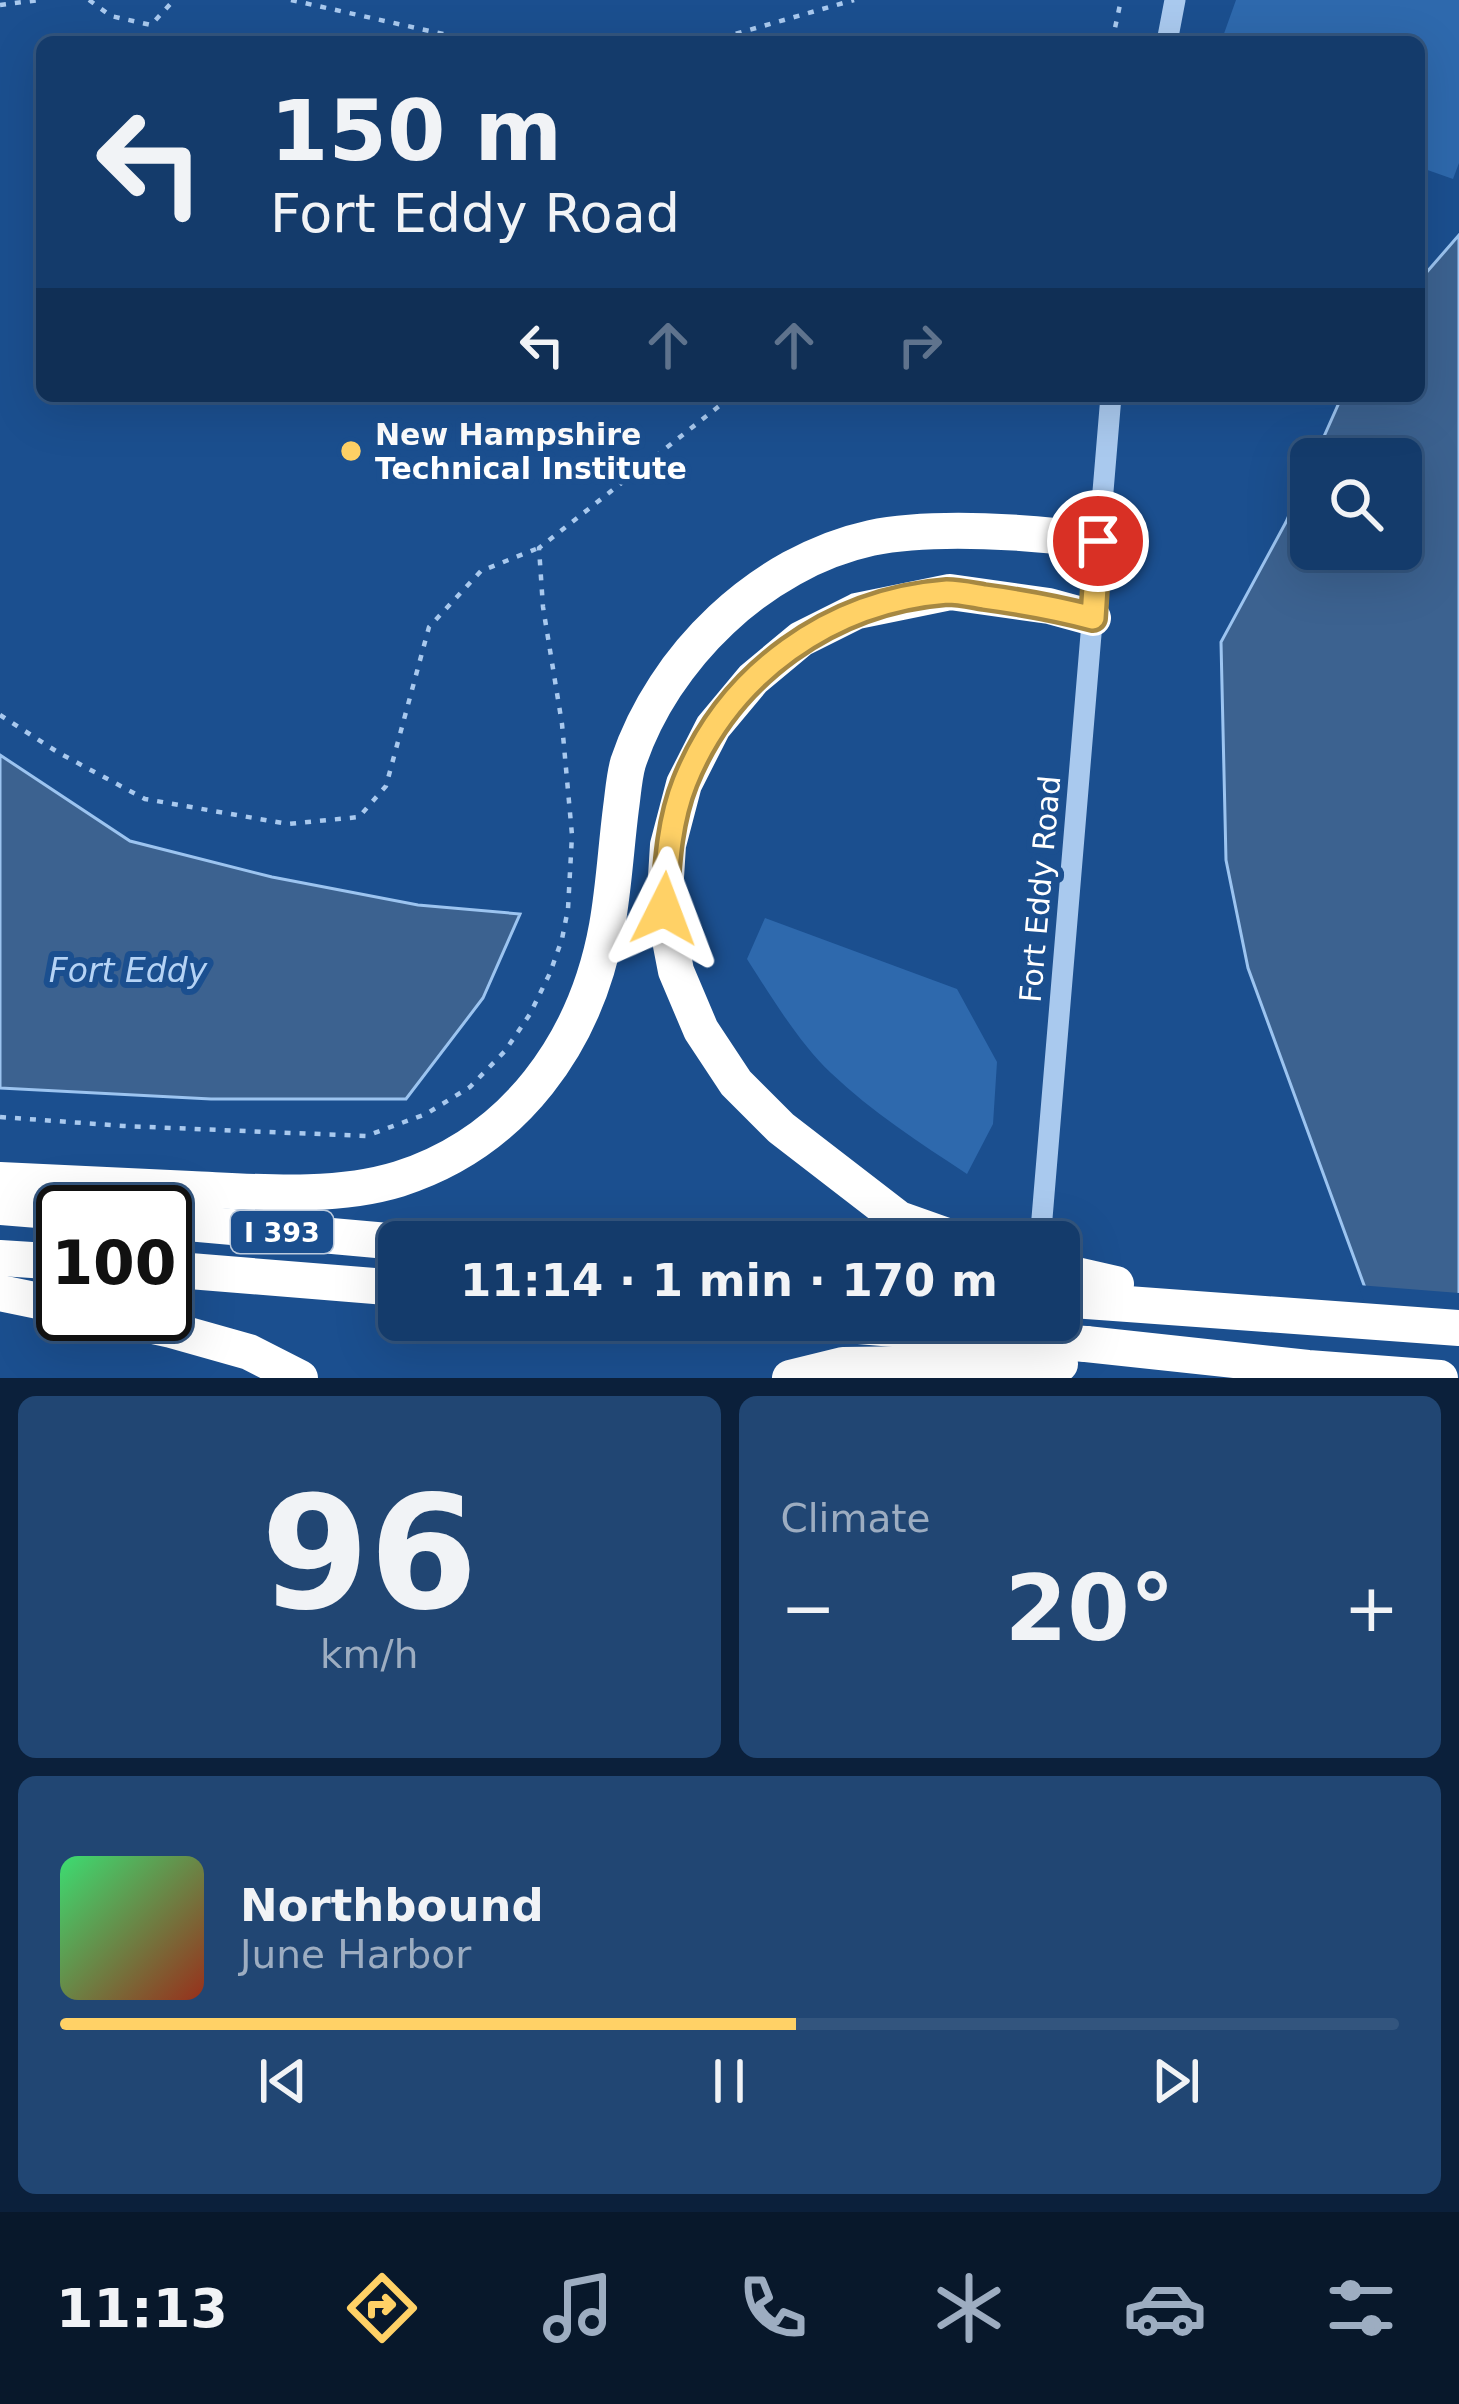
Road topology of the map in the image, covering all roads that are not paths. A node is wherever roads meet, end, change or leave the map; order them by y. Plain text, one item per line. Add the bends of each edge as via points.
1 (1175, 0) edge
2 (1168, 36) edge
3 (1111, 402) edge
4 (1098, 541) junction
5 (1093, 618) junction
6 (0, 1180) edge
7 (0, 1207) edge
8 (36, 1210) edge
9 (905, 1221) edge
10 (1042, 1221) edge
11 (192, 1224) edge
12 (378, 1240) edge
13 (0, 1258) edge
14 (36, 1260) edge
15 (192, 1271) edge
16 (378, 1286) edge
17 (1080, 1289) edge
18 (0, 1293) edge
19 (36, 1300) edge
20 (1459, 1328) edge
21 (192, 1336) edge
22 (904, 1341) edge
23 (1008, 1360) edge
24 (300, 1378) edge
25 (790, 1378) edge
26 (1440, 1378) edge

1 - 2 street
3 - 4 street, Fort Eddy Road
4 - 5 street, Fort Eddy Road
4 - 6 highway via 958,532 873,538 813,557 720,620 651,707 627,767 607,925 566,1044 507,1118 456,1155 398,1179 335,1190
5 - 9 highway via 950,592 857,611 801,639 752,679 713,727 684,784 668,845 664,909 676,971 701,1030 736,1083 782,1128
5 - 10 street, Fort Eddy Road
7 - 8 highway
11 - 12 highway, I 393
13 - 14 highway
15 - 16 highway, I 393
17 - 20 highway
18 - 19 highway
21 - 24 highway
22 - 23 highway
23 - 25 highway via 843,1365
23 - 26 highway, bridge via 1084,1354

